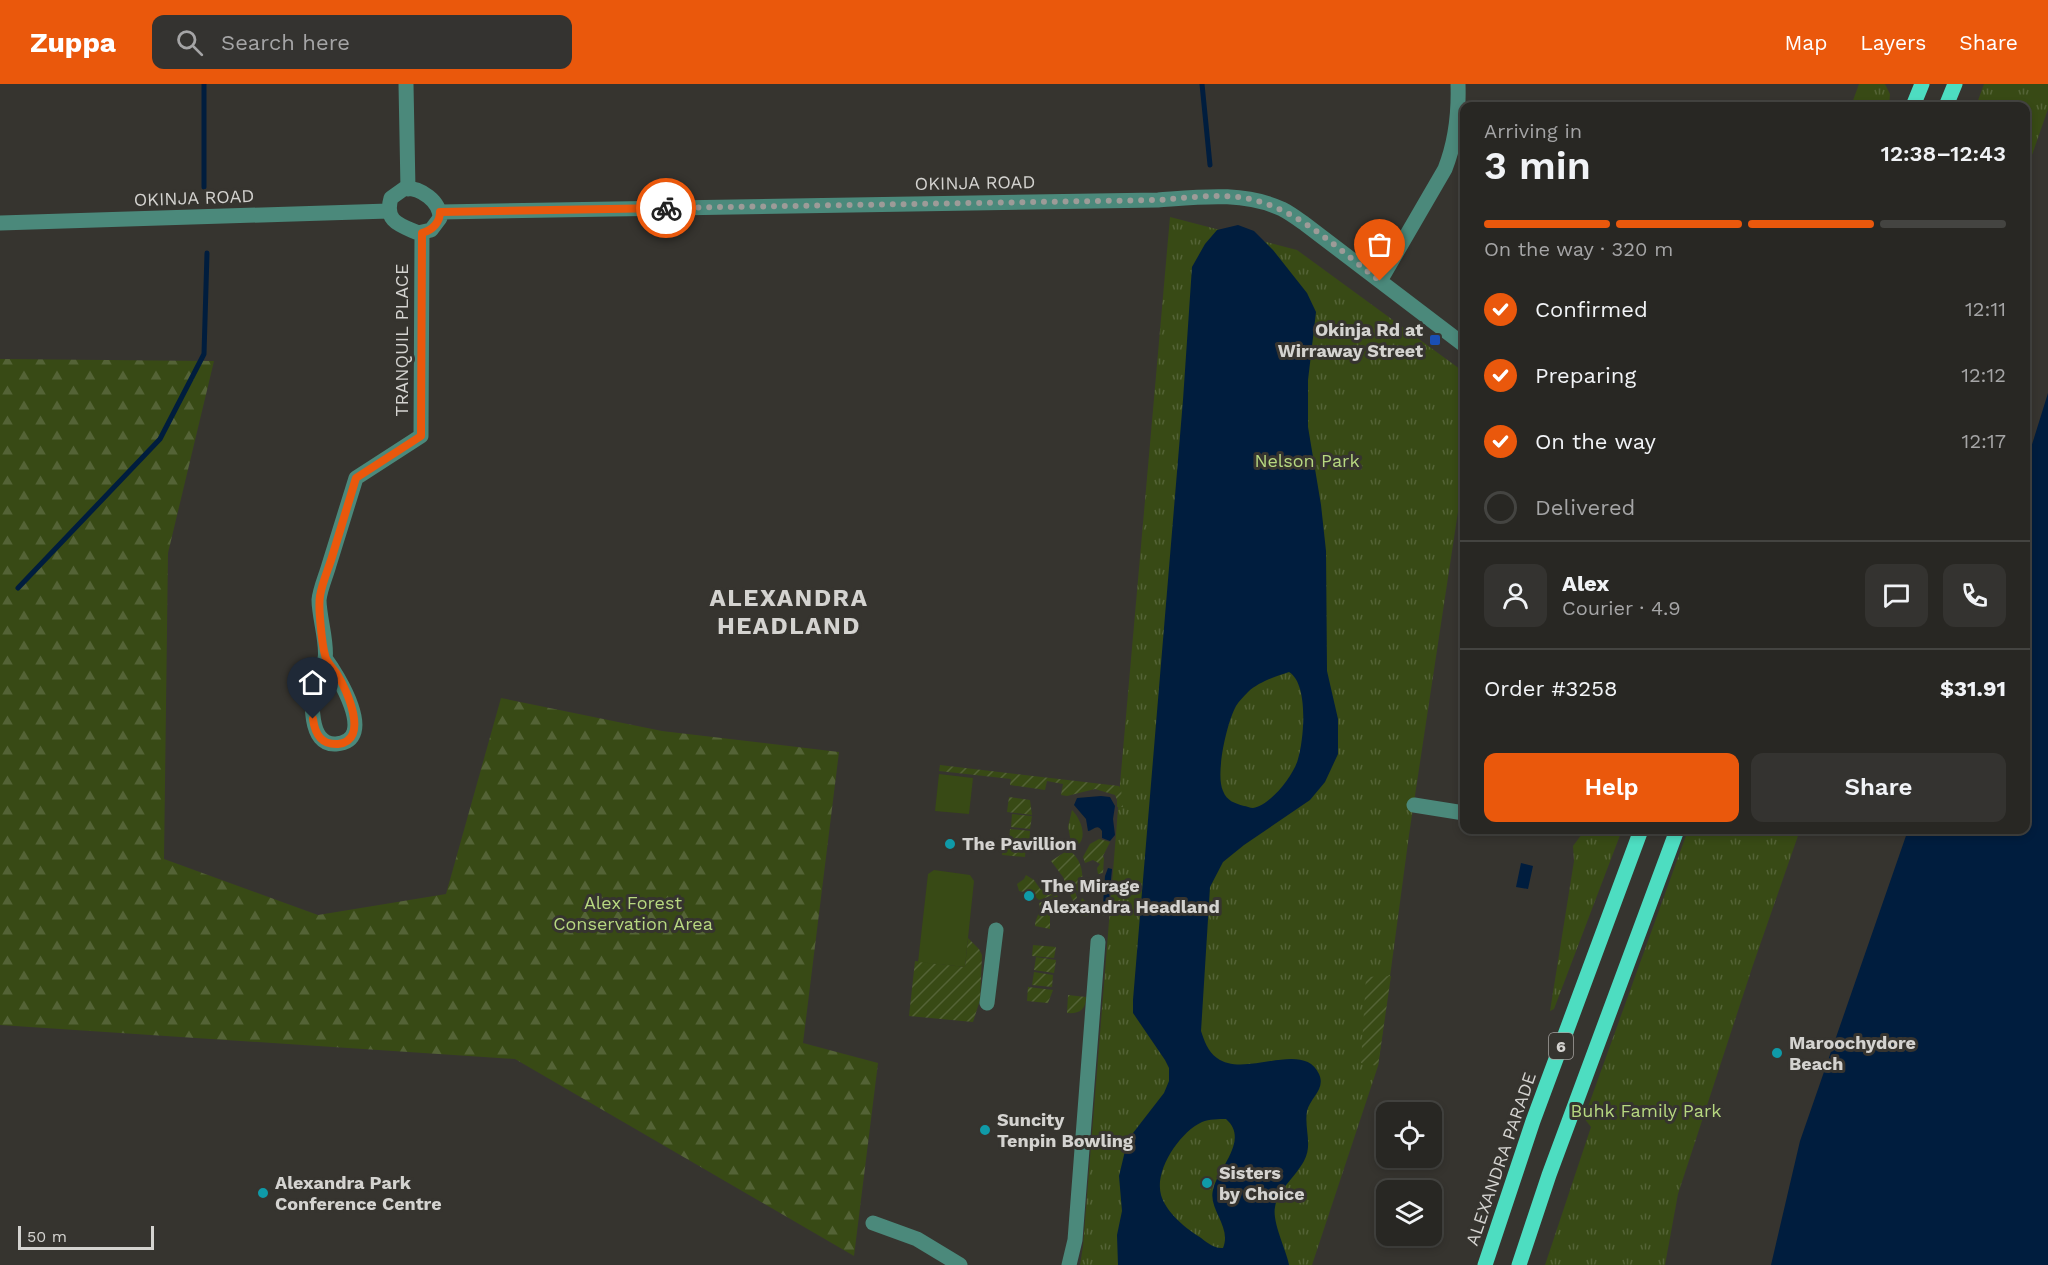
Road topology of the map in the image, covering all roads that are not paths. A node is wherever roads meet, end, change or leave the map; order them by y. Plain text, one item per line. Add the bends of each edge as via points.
1 (406, 84) edge
2 (1458, 84) edge
3 (1922, 84) edge
4 (1955, 84) edge
5 (1915, 102) edge
6 (1948, 102) edge
7 (408, 189) junction
8 (388, 212) junction
9 (440, 212) junction
10 (0, 223) edge
11 (422, 233) junction
12 (1380, 281) junction
13 (1460, 342) edge
14 (325, 658) junction
15 (1414, 805) dead end
16 (1460, 812) edge
17 (1640, 834) edge
18 (1676, 834) edge
19 (996, 930) dead end
20 (1098, 942) dead end
21 (987, 1003) dead end
22 (873, 1223) dead end
23 (960, 1265) edge
24 (1069, 1265) edge
25 (1485, 1265) edge
26 (1519, 1265) edge

1 - 7 street
2 - 12 street via 1452,149 1438,183
3 - 5 main road
4 - 6 main road
7 - 8 street via 391,198
7 - 9 street via 434,201
8 - 10 street, OKINJA ROAD
8 - 11 street via 397,223
9 - 11 street via 431,230
9 - 12 street, OKINJA ROAD via 1223,196 1283,209
11 - 14 street, TRANQUIL PLACE via 421,436 356,478 319,598
12 - 13 street, OKINJA ROAD
14 - 14 street, TRANQUIL PLACE via 338,676 353,712 355,727 345,743 321,740 315,731 315,680
15 - 16 street
17 - 25 main road, ALEXANDRA PARADE / 6 via 1533,1121
18 - 26 main road, 6
19 - 21 street
20 - 24 street via 1075,1240
22 - 23 street via 916,1239

